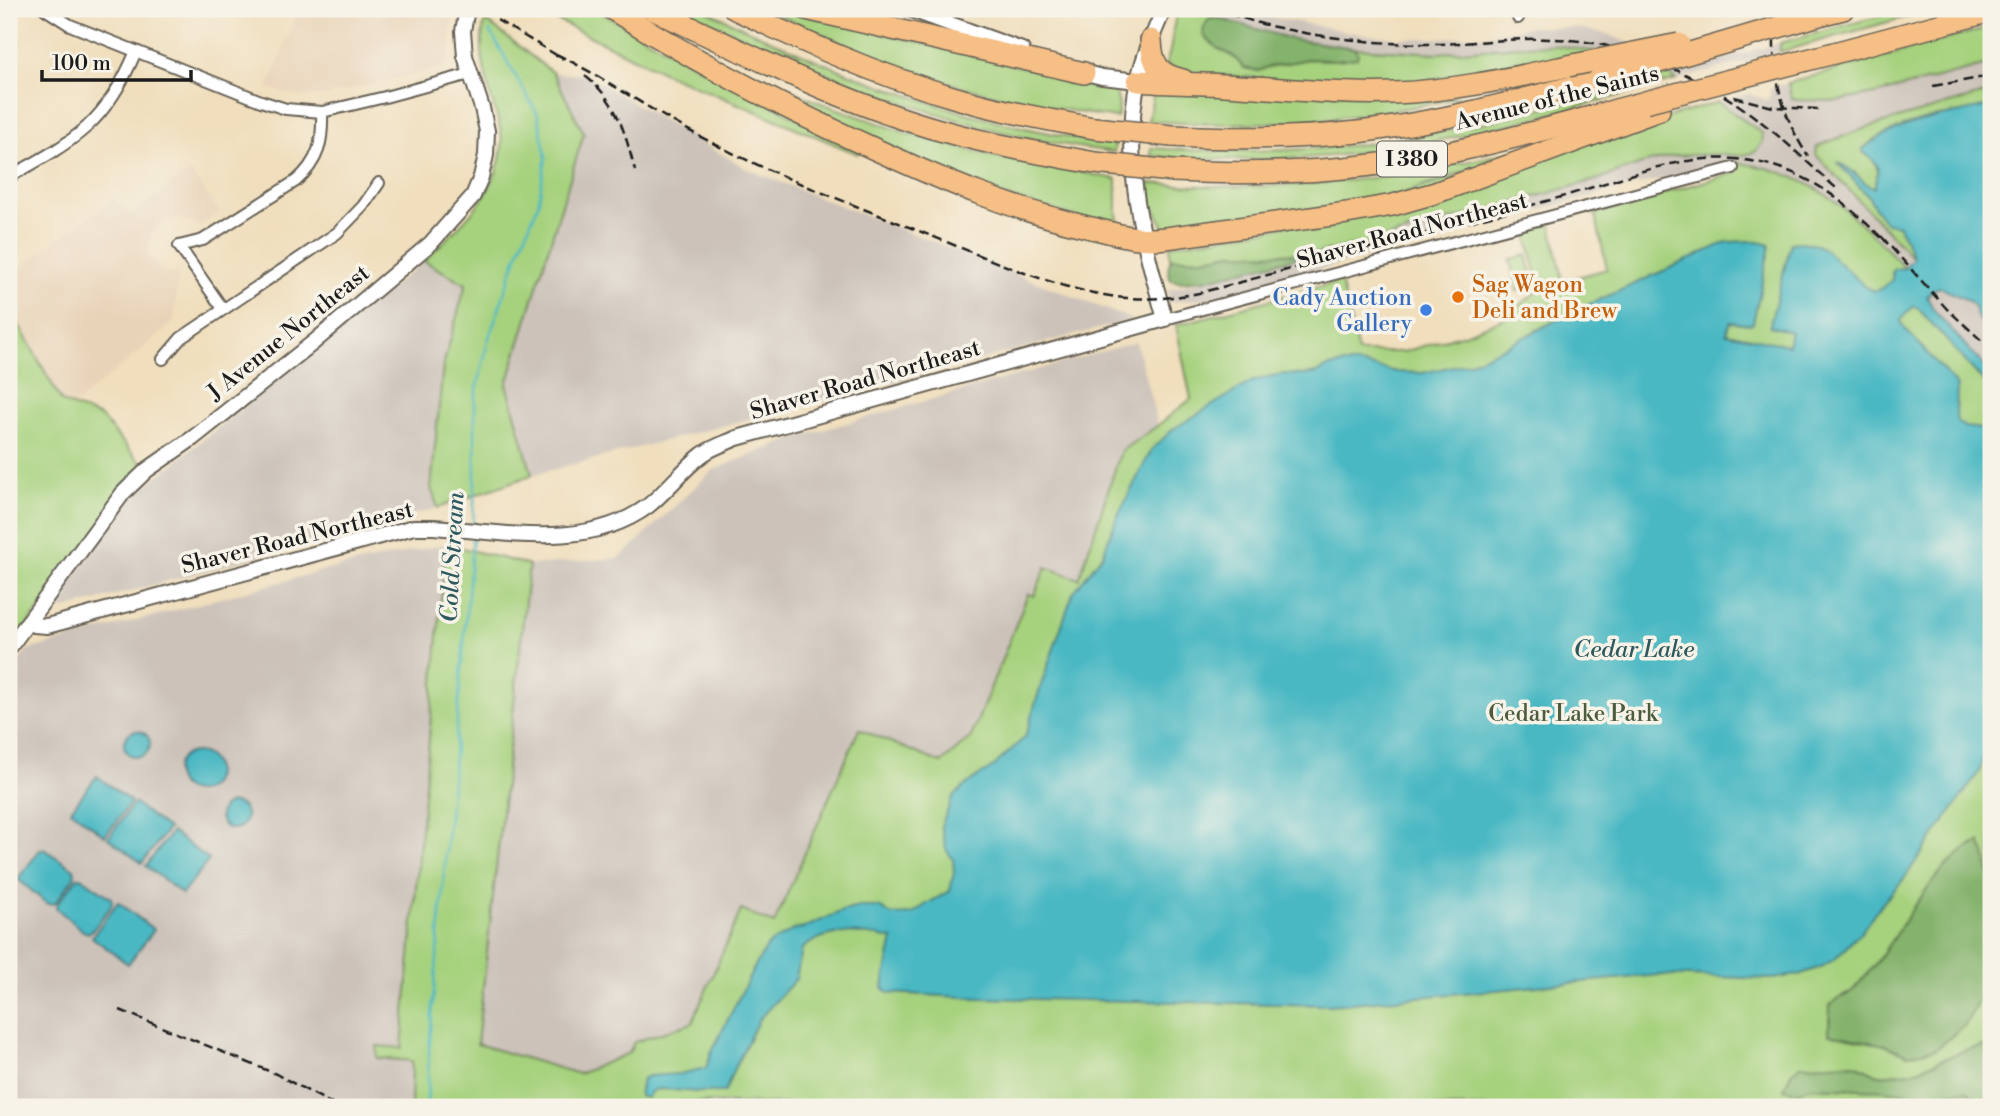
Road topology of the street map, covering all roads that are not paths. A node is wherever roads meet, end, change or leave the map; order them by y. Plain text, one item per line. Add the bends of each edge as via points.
1 (45, 9) edge
2 (467, 9) edge
3 (612, 9) edge
4 (652, 9) edge
5 (735, 9) edge
6 (806, 9) edge
7 (909, 9) edge
8 (1164, 9) edge
9 (1991, 11) edge
10 (1833, 12) edge
11 (1768, 29) junction
12 (1151, 40) junction
13 (136, 51) junction
14 (1084, 73) junction
15 (470, 74) junction
16 (1138, 81) junction
17 (1195, 83) junction
18 (1652, 106) junction
19 (322, 112) junction
20 (1733, 168) dead end
21 (9, 177) edge
22 (379, 183) dead end
23 (1144, 239) junction
24 (223, 309) junction
25 (1166, 319) junction
26 (163, 359) dead end
27 (29, 622) junction
28 (9, 648) edge

1 - 13 street
2 - 15 street, J Avenue Northeast via 463,31
3 - 23 highway via 802,115 940,179 1046,217
4 - 18 highway, Avenue of the Saints / I 380, bridge via 819,86 940,131 1095,163 1172,171 1276,172 1405,160
5 - 11 highway, Avenue of the Saints / I 380, bridge via 918,86 1023,115 1172,136 1273,138 1359,132 1449,117 1598,80
6 - 14 highway
7 - 14 street
8 - 12 street
9 - 18 highway, Avenue of the Saints / I 380, bridge via 1726,80
10 - 11 highway, Avenue of the Saints / I 380, bridge
11 - 17 highway, bridge via 1448,88 1396,93
12 - 16 street
12 - 17 highway via 1159,70
13 - 19 street via 261,101
13 - 21 street via 119,87 89,126 62,148
14 - 16 street
15 - 19 street
15 - 27 street, J Avenue Northeast via 487,131 486,155 473,196 458,215 314,342 147,470 123,493
16 - 17 highway
16 - 23 street via 1132,166
18 - 23 highway via 1436,193 1393,205
19 - 24 street via 319,149 304,174 203,240 179,246
20 - 25 street, Shaver Road Northeast
22 - 24 street via 337,233
23 - 25 street
24 - 26 street via 181,338
25 - 27 street, Shaver Road Northeast via 737,438 705,452 648,505 591,532 564,536 406,529 47,626
27 - 28 street, J Avenue Northeast

